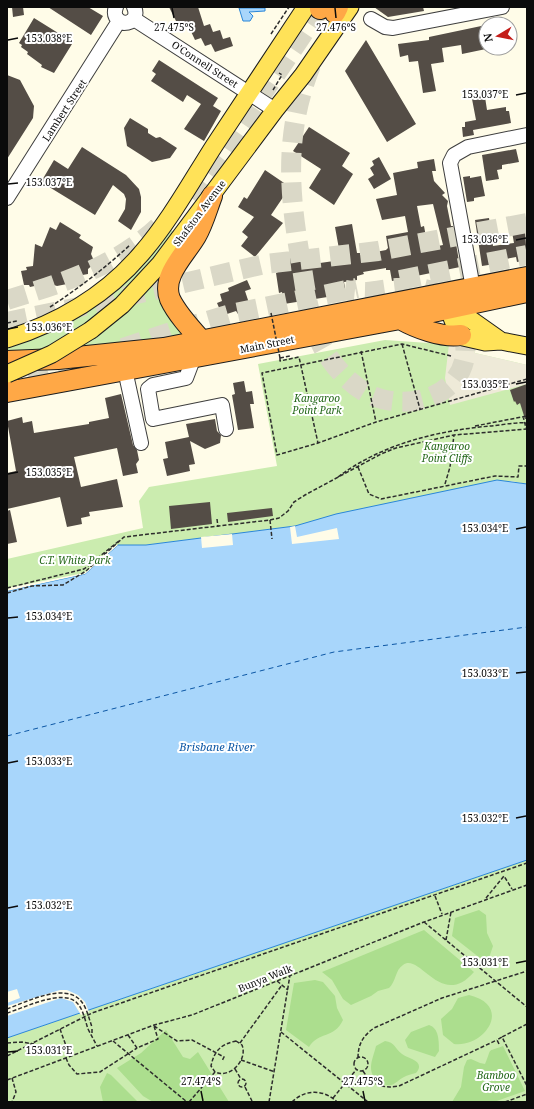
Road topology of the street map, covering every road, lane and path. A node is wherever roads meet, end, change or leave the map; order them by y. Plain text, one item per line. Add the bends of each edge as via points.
1 (116, 7) edge
2 (502, 7) edge
3 (328, 8) edge
4 (134, 13) edge
5 (371, 19) dead end
6 (119, 21) junction
7 (277, 71) dead end
8 (270, 83) dead end
9 (275, 87) junction
10 (276, 92) dead end
11 (250, 93) junction
12 (275, 110) junction
13 (527, 135) edge
14 (212, 196) junction
15 (7, 198) edge
16 (131, 244) dead end
17 (527, 277) edge
18 (527, 292) edge
19 (456, 298) junction
20 (46, 309) dead end
21 (271, 313) dead end
22 (400, 319) junction
23 (22, 320) dead end
24 (7, 323) edge
25 (461, 335) junction
26 (7, 339) edge
27 (501, 341) junction
28 (402, 344) junction
29 (527, 346) edge
30 (198, 349) junction
31 (361, 351) junction
32 (290, 356) dead end
33 (450, 356) dead end
34 (280, 358) junction
35 (7, 361) edge
36 (301, 365) junction
37 (125, 370) junction
38 (7, 374) edge
39 (527, 379) edge
40 (7, 392) edge
41 (420, 409) junction
42 (523, 416) junction
43 (527, 416) edge
44 (376, 422) junction
45 (526, 423) edge
46 (469, 428) junction
47 (226, 429) dead end
48 (526, 429) edge
49 (454, 435) junction
50 (141, 443) dead end
51 (318, 443) junction
52 (527, 466) edge
53 (358, 468) junction
54 (336, 479) junction
55 (445, 485) junction
56 (217, 519) dead end
57 (270, 520) junction
58 (218, 527) junction
59 (124, 537) junction
60 (272, 540) dead end
61 (7, 588) edge
62 (7, 593) edge
63 (527, 863) edge
64 (527, 885) edge
65 (513, 890) junction
66 (435, 896) junction
67 (484, 900) junction
68 (451, 911) junction
69 (442, 915) junction
70 (424, 922) junction
71 (446, 940) junction
72 (527, 971) edge
73 (290, 975) junction
74 (277, 981) junction
75 (495, 981) junction
76 (282, 985) junction
77 (288, 990) junction
78 (527, 1007) edge
79 (7, 1009) edge
80 (7, 1013) edge
81 (527, 1024) edge
82 (154, 1026) junction
83 (60, 1029) junction
84 (281, 1032) junction
85 (92, 1033) junction
86 (128, 1035) junction
87 (502, 1037) junction
88 (497, 1040) junction
89 (112, 1041) junction
90 (7, 1043) edge
91 (240, 1043) junction
92 (34, 1044) junction
93 (499, 1044) dead end
94 (97, 1046) junction
95 (137, 1048) junction
96 (216, 1051) junction
97 (130, 1053) junction
98 (7, 1056) edge
99 (70, 1057) junction
100 (66, 1058) junction
101 (358, 1058) junction
102 (241, 1060) junction
103 (222, 1061) dead end
104 (234, 1068) junction
105 (357, 1070) junction
106 (363, 1071) junction
107 (215, 1072) junction
108 (275, 1072) junction
109 (12, 1078) junction
110 (241, 1079) junction
111 (7, 1080) edge
112 (344, 1083) junction
113 (244, 1086) junction
114 (527, 1086) edge
115 (527, 1094) edge
116 (333, 1098) junction
117 (252, 1101) dead end
118 (12, 1102) edge
119 (188, 1102) edge
120 (269, 1102) edge
121 (292, 1102) edge
122 (337, 1102) edge
123 (368, 1102) edge
124 (505, 1102) edge

1 - 6 street via 115,14
2 - 5 street via 393,28 385,27
3 - 11 main road, Shafston Avenue
3 - 12 main road, Shafston Avenue via 303,75
4 - 6 street via 127,23
4 - 11 street, O'Connell Street
6 - 15 street, Lambert Street
7 - 9 path via 282,75
8 - 9 path
9 - 10 path via 273,90
11 - 12 street, O'Connell Street
11 - 26 main road, Shafston Avenue via 153,239 132,264 108,287 74,310 37,329
12 - 14 main road, Shafston Avenue
13 - 19 street via 468,147 454,155 450,163
14 - 30 highway via 196,235 170,276 168,288 171,300
14 - 38 main road, Shafston Avenue, bridge via 178,242 122,305 91,330 52,354
16 - 20 path via 77,290
17 - 19 highway, Main Street
18 - 19 highway, Main Street
19 - 22 highway, Main Street
19 - 25 main road via 456,328
19 - 27 main road via 471,320
19 - 30 highway, Main Street
21 - 34 path, bridge
22 - 25 highway via 414,327 453,336
22 - 30 highway, Main Street
23 - 24 path
25 - 27 main road via 485,342
27 - 29 main road
28 - 31 path
28 - 33 path
28 - 41 path
30 - 35 highway, Main Street via 164,348 58,359
30 - 37 highway, Main Street
30 - 47 street via 186,378 153,385 148,389 153,419 222,405
31 - 36 path
31 - 44 path
32 - 34 path
34 - 36 path via 280,362 299,357
36 - 51 path
36 - 51 path via 262,373 277,455
37 - 40 highway, Main Street
37 - 50 street
39 - 41 path
41 - 44 path
42 - 43 path
42 - 45 path
42 - 46 path
44 - 51 path
45 - 46 path
45 - 48 path
46 - 54 path via 422,437 379,452
48 - 49 path
49 - 53 path via 396,448
49 - 55 path
52 - 55 path via 519,466 518,477 494,476
53 - 54 path
53 - 55 path via 369,494 381,499
54 - 57 path via 294,502 279,518
56 - 58 path
57 - 58 path
57 - 60 path
58 - 59 path
59 - 61 path via 84,569
59 - 62 path via 86,571 63,584 32,586
63 - 66 path
64 - 65 path, Bunya Walk
65 - 67 path, Bunya Walk
65 - 67 path via 504,876
66 - 69 path
66 - 83 path via 92,1013
67 - 68 path, Bunya Walk
68 - 69 path, Bunya Walk
68 - 71 path
69 - 70 path, Bunya Walk
70 - 71 path
70 - 73 path, Bunya Walk
71 - 75 path
72 - 75 path
73 - 74 path, Bunya Walk
73 - 77 path
74 - 76 path
74 - 82 path, Bunya Walk via 192,1015
75 - 78 path
75 - 101 path via 442,998 374,1028 361,1042
76 - 77 path
76 - 91 path
77 - 84 path
79 - 85 path, bridge via 55,993 67,992 83,1003
80 - 85 path, bridge via 66,996 79,1005
81 - 87 path
82 - 86 path, Bunya Walk
82 - 95 path via 158,1039
82 - 96 path via 177,1041 192,1040
83 - 92 path
83 - 99 path
84 - 108 path
84 - 112 path
85 - 94 path
86 - 89 path, Bunya Walk
86 - 95 path
87 - 88 path
87 - 114 path
88 - 93 path
88 - 106 path via 399,1086 382,1087
89 - 94 path, Bunya Walk
89 - 97 path
90 - 92 path
91 - 96 path via 228,1043
91 - 102 path via 244,1050
92 - 98 path
94 - 99 path, Bunya Walk
95 - 97 path
96 - 103 path via 224,1057
96 - 107 path via 211,1066
97 - 100 path via 100,1072 78,1074
97 - 119 path
99 - 100 path, Bunya Walk
100 - 109 path, Bunya Walk
101 - 105 path via 354,1064
101 - 106 path via 364,1058 368,1062
102 - 104 path
102 - 108 path
104 - 107 path via 227,1073
104 - 110 path
105 - 106 path
105 - 112 path
107 - 119 path
108 - 120 path
109 - 111 path, Bunya Walk
109 - 118 path via 16,1092
110 - 113 path via 246,1082
110 - 113 path via 238,1083
112 - 116 path
112 - 123 path
113 - 117 path
115 - 124 path
116 - 121 path via 324,1093 312,1092 300,1095
116 - 122 path

